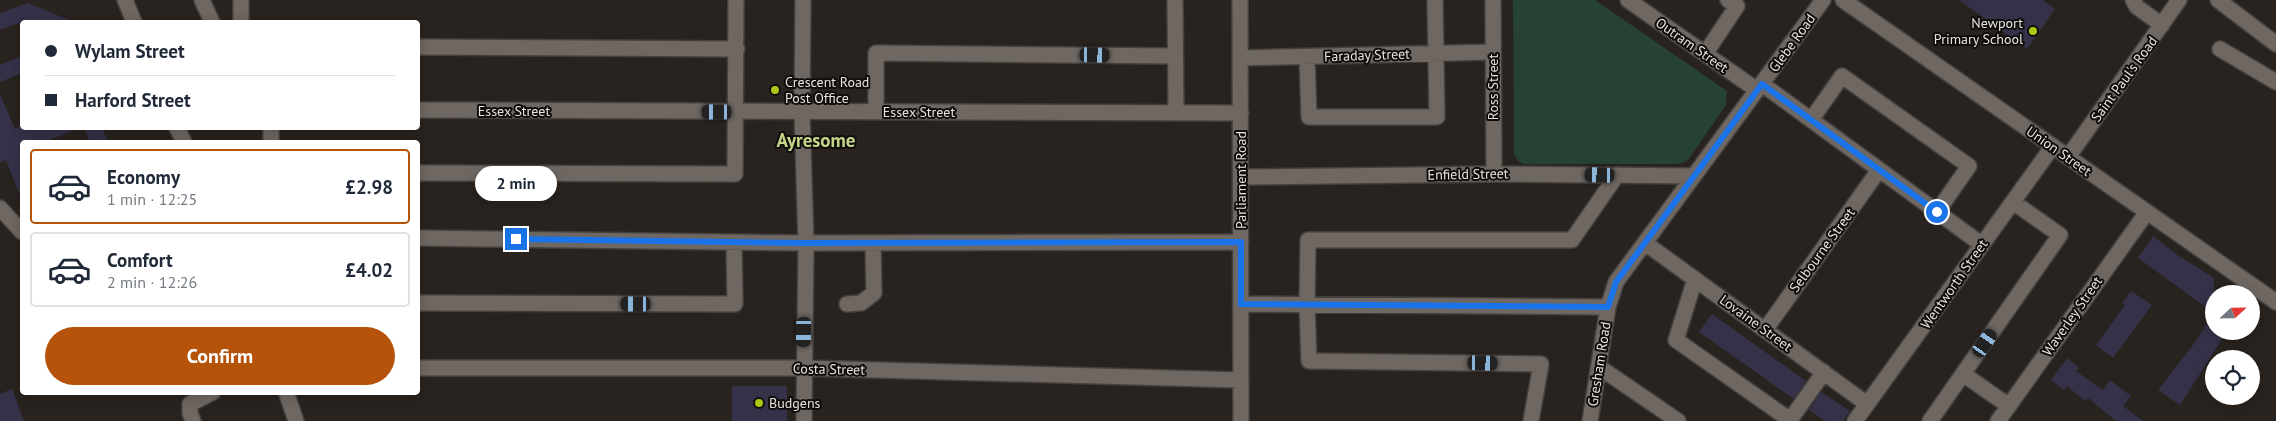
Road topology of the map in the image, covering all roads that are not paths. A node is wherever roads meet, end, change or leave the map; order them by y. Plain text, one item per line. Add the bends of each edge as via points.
1 (125, 0) edge
2 (202, 0) edge
3 (241, 0) edge
4 (736, 0) edge
5 (803, 0) edge
6 (1175, 0) edge
7 (1240, 0) edge
8 (1434, 0) edge
9 (1493, 0) edge
10 (1628, 0) edge
11 (1728, 0) edge
12 (1824, 0) edge
13 (1843, 0) edge
14 (2133, 0) edge
15 (2179, 0) edge
16 (2218, 0) edge
17 (133, 20) edge
18 (211, 20) edge
19 (241, 20) edge
20 (2162, 24) junction
21 (2276, 44) edge
22 (420, 47) edge
23 (737, 49) junction
24 (2220, 49) dead end
25 (1493, 52) junction
26 (1436, 54) junction
27 (1705, 54) junction
28 (1175, 56) junction
29 (1307, 57) junction
30 (1241, 58) junction
31 (2276, 82) edge
32 (1759, 87) junction
33 (420, 110) edge
34 (736, 112) junction
35 (802, 112) junction
36 (876, 112) junction
37 (1176, 113) junction
38 (1242, 113) junction
39 (1811, 120) junction
40 (2053, 146) junction
41 (2068, 157) junction
42 (1879, 170) junction
43 (420, 173) edge
44 (1494, 174) junction
45 (1617, 175) junction
46 (1694, 176) junction
47 (1241, 177) junction
48 (2013, 202) junction
49 (0, 208) edge
50 (1937, 212) junction
51 (2147, 212) junction
52 (20, 230) edge
53 (420, 238) edge
54 (734, 242) junction
55 (1241, 242) junction
56 (806, 243) junction
57 (873, 243) junction
58 (1645, 243) junction
59 (1981, 244) junction
60 (1695, 279) junction
61 (2276, 302) edge
62 (420, 303) edge
63 (847, 304) dead end
64 (1241, 304) junction
65 (1307, 305) junction
66 (1608, 307) junction
67 (1765, 330) junction
68 (1599, 366) junction
69 (420, 368) edge
70 (804, 368) junction
71 (1824, 372) junction
72 (1963, 374) junction
73 (1241, 380) junction
74 (208, 395) edge
75 (287, 395) edge
76 (1867, 404) junction
77 (2009, 406) junction
78 (193, 421) edge
79 (296, 421) edge
80 (804, 421) edge
81 (1241, 421) edge
82 (1531, 421) edge
83 (1590, 421) edge
84 (1678, 421) edge
85 (1855, 421) edge
86 (1930, 421) edge
87 (1998, 421) edge

1 - 17 street
2 - 18 street
3 - 19 street
4 - 23 street
5 - 35 street
6 - 28 street
7 - 30 street, Parliament Road
8 - 26 street
9 - 25 street, Ross Street
10 - 27 street, Outram Street
11 - 27 street via 1737,6
12 - 32 street, Glebe Road
13 - 40 street, Union Street
14 - 20 street via 2137,7
15 - 20 street, Saint Paul's Road
16 - 21 street
20 - 41 street, Saint Paul's Road
22 - 23 street
23 - 34 street
24 - 31 street
25 - 26 street, Faraday Street
25 - 44 street, Ross Street
26 - 29 street, Faraday Street
26 - 29 street via 1437,117 1309,117
27 - 32 street, Outram Street
28 - 36 street via 876,53
28 - 37 street
29 - 30 street, Faraday Street
30 - 38 street, Parliament Road
32 - 39 street, Outram Street
32 - 46 street, Glebe Road
33 - 34 street, Essex Street
34 - 35 street, Essex Street
34 - 43 street via 735,174
35 - 36 street, Essex Street
35 - 56 street
36 - 37 street, Essex Street
37 - 38 street, Essex Street
38 - 47 street, Parliament Road
39 - 42 street, Outram Street
39 - 50 street via 1842,76 1969,166
40 - 41 street, Union Street
40 - 48 street, Wentworth Street
41 - 51 street, Union Street
42 - 50 street, Outram Street
42 - 67 street, Selbourne Street
44 - 45 street, Enfield Street
44 - 47 street, Enfield Street
45 - 46 street, Enfield Street
45 - 65 street via 1572,240 1308,240
46 - 58 street, Glebe Road
47 - 55 street, Parliament Road
48 - 59 street, Wentworth Street
48 - 72 street via 2060,235
49 - 52 street
50 - 59 street, Outram Street
51 - 61 street, Union Street
51 - 77 street, Waverley Street
53 - 54 street
54 - 56 street
54 - 62 street via 736,304
55 - 57 street
55 - 64 street, Parliament Road
56 - 57 street
56 - 70 street
57 - 63 street via 874,294 861,304
58 - 60 street, Lovaine Street
58 - 66 street, Glebe Road via 1616,282
59 - 76 street, Wentworth Street
60 - 67 street, Lovaine Street
60 - 71 street via 1676,340 1790,420
64 - 65 street
64 - 73 street, Parliament Road
65 - 66 street
65 - 82 street via 1309,361 1541,364
66 - 68 street, Gresham Road
67 - 71 street, Lovaine Street
68 - 83 street, Gresham Road
68 - 84 street
69 - 70 street, Costa Street
70 - 73 street, Costa Street
70 - 80 street
71 - 76 street, Lovaine Street
72 - 77 street
72 - 86 street
73 - 81 street, Parliament Road
74 - 78 street via 190,404
75 - 79 street
76 - 85 street, Wentworth Street
77 - 87 street, Waverley Street

